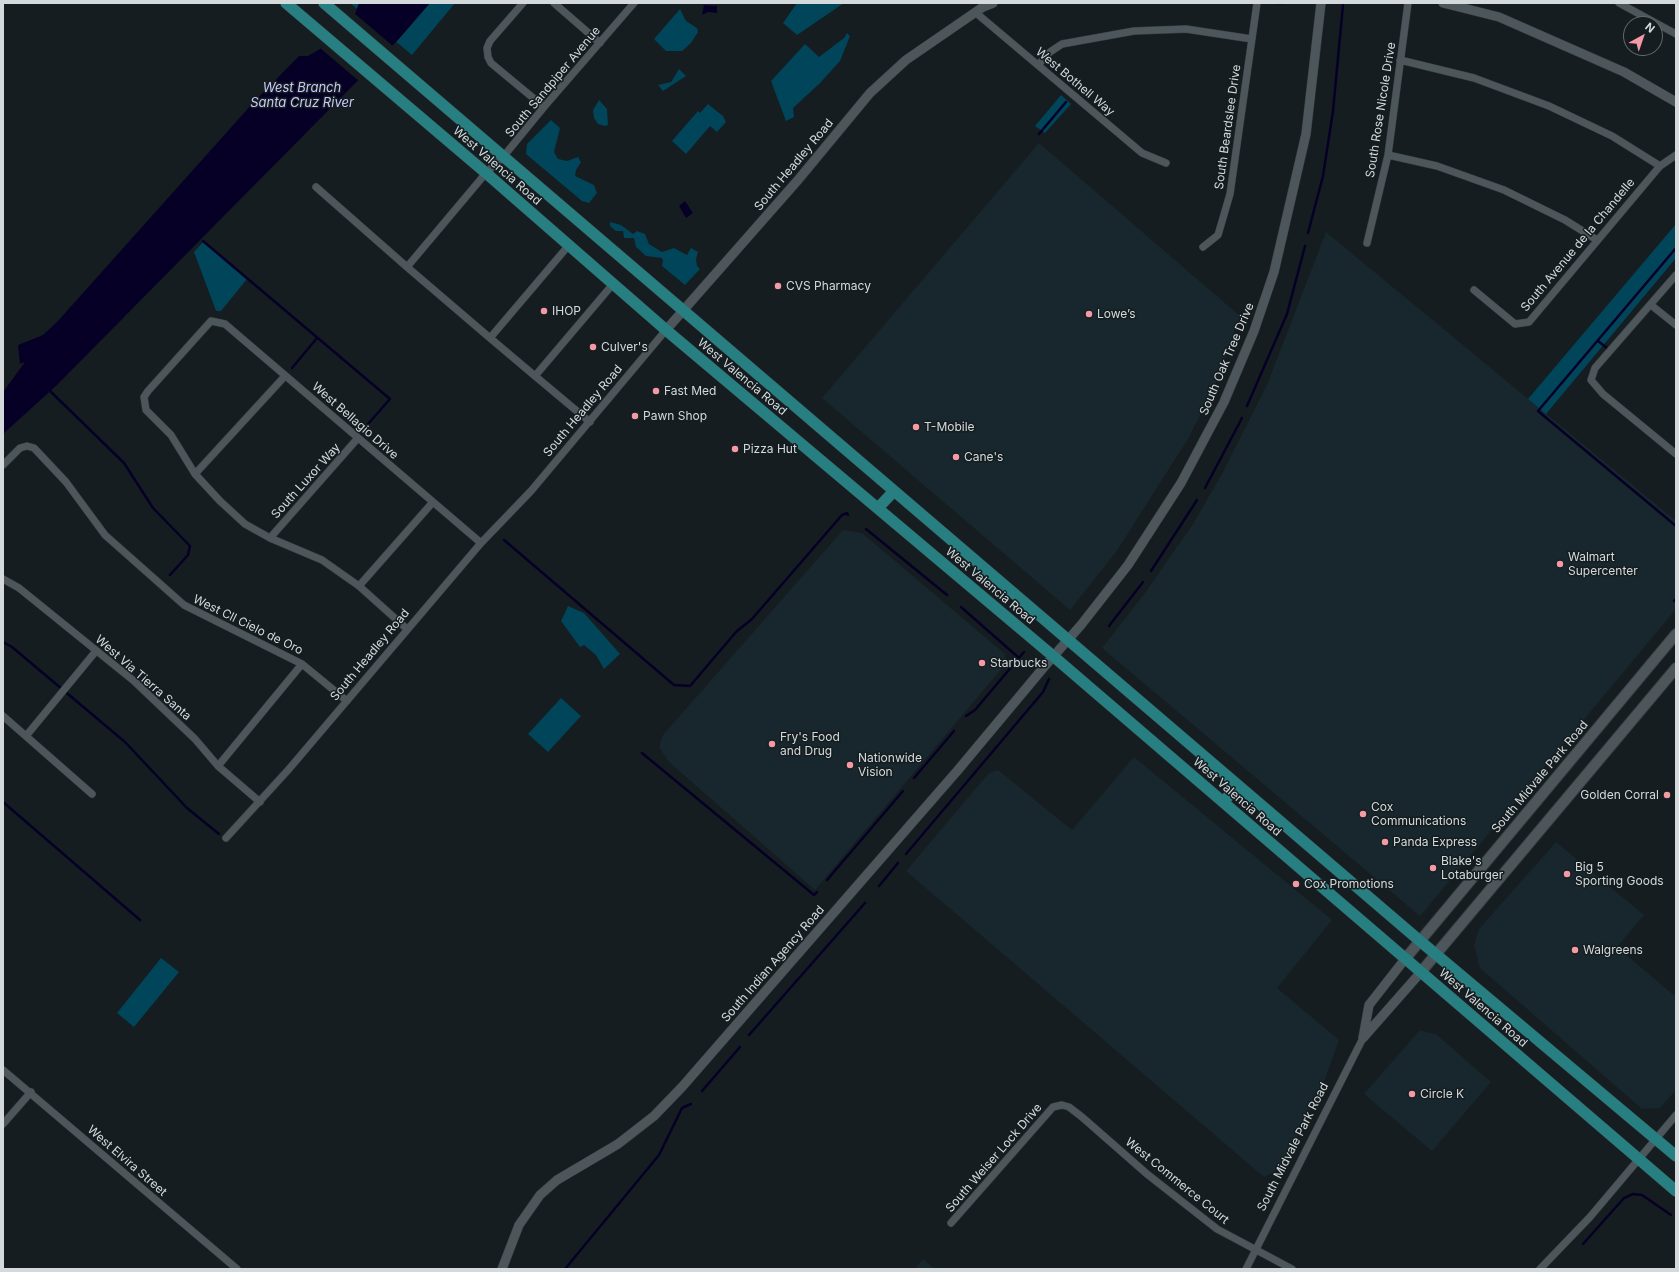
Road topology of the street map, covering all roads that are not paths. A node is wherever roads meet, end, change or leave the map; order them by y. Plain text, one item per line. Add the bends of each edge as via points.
1 (286, 3) edge
2 (324, 3) edge
3 (523, 3) edge
4 (554, 3) edge
5 (634, 3) edge
6 (993, 3) edge
7 (1257, 3) edge
8 (1321, 3) edge
9 (1408, 3) edge
10 (1443, 3) edge
11 (1619, 3) edge
12 (975, 12) junction
13 (1676, 34) edge
14 (1252, 39) junction
15 (600, 43) junction
16 (1400, 60) junction
17 (1038, 65) junction
18 (1676, 102) edge
19 (544, 107) junction
20 (1388, 155) junction
21 (1676, 155) edge
22 (503, 157) junction
23 (1166, 163) dead end
24 (1660, 166) junction
25 (486, 173) junction
26 (316, 188) dead end
27 (1597, 240) junction
28 (1368, 243) dead end
29 (569, 245) junction
30 (1203, 247) dead end
31 (407, 267) junction
32 (1676, 275) edge
33 (612, 284) junction
34 (1474, 290) dead end
35 (1651, 305) junction
36 (683, 310) junction
37 (1676, 325) edge
38 (666, 330) junction
39 (490, 338) junction
40 (285, 376) junction
41 (535, 376) junction
42 (590, 422) junction
43 (358, 438) junction
44 (1676, 454) edge
45 (3, 465) edge
46 (195, 474) junction
47 (894, 491) junction
48 (433, 502) junction
49 (878, 508) junction
50 (270, 538) junction
51 (481, 543) junction
52 (3, 579) edge
53 (359, 586) junction
54 (407, 629) junction
55 (1676, 634) edge
56 (1068, 639) junction
57 (96, 651) junction
58 (1053, 656) junction
59 (302, 664) junction
60 (1676, 668) edge
61 (348, 701) junction
62 (3, 716) edge
63 (26, 736) junction
64 (218, 766) junction
65 (1238, 786) junction
66 (92, 794) dead end
67 (260, 802) junction
68 (1223, 802) junction
69 (226, 838) dead end
70 (1420, 941) junction
71 (1435, 955) junction
72 (1405, 959) junction
73 (1421, 972) junction
74 (1363, 1038) junction
75 (3, 1070) edge
76 (31, 1092) junction
77 (1053, 1107) joint
78 (1676, 1115) edge
79 (3, 1124) edge
80 (1655, 1138) junction
81 (1676, 1156) edge
82 (1638, 1159) junction
83 (1676, 1191) edge
84 (951, 1223) dead end
85 (1256, 1250) junction
86 (237, 1269) edge
87 (502, 1269) edge
88 (1246, 1269) edge
89 (1292, 1269) edge
90 (1540, 1269) edge

1 - 25 main road, West Valencia Road
2 - 22 main road, West Valencia Road
3 - 19 street via 490,41 484,52 491,63
4 - 15 street
5 - 15 street, South Sandpiper Avenue
6 - 12 street, South Headley Road
7 - 14 street, South Beardslee Drive
8 - 56 street, South Oak Tree Drive via 1306,134 1274,272 1254,331 1224,402 1181,483 1128,565
9 - 16 street, South Rose Nicole Drive
10 - 18 street via 1500,17 1624,72
11 - 13 street
12 - 17 street, West Bothell Way
12 - 36 street, South Headley Road via 906,60 870,92 798,180
14 - 17 street via 1186,29 1134,30 1062,44
14 - 30 street, South Beardslee Drive via 1230,194 1218,235
15 - 19 street, South Sandpiper Avenue
16 - 20 street, South Rose Nicole Drive
16 - 24 street via 1474,78 1549,106 1612,136
17 - 23 street, West Bothell Way via 1142,153
19 - 22 street, South Sandpiper Avenue
20 - 27 street via 1437,166 1504,190 1566,220
20 - 28 street, South Rose Nicole Drive
21 - 24 street, South Avenue de la Chandelle
22 - 25 street, South Sandpiper Avenue
22 - 36 main road, West Valencia Road
24 - 27 street, South Avenue de la Chandelle
25 - 29 main road, West Valencia Road
25 - 31 street, South Sandpiper Avenue
26 - 31 street
27 - 34 street, South Avenue de la Chandelle via 1529,322 1515,324
29 - 33 main road, West Valencia Road
29 - 39 street
31 - 39 street
32 - 35 street
33 - 38 main road, West Valencia Road
33 - 41 street
35 - 37 street
35 - 44 street via 1595,368 1591,380 1603,394
36 - 38 street, South Headley Road
36 - 47 main road, West Valencia Road
38 - 42 street, South Headley Road
38 - 49 main road, West Valencia Road
39 - 41 street
40 - 43 street, West Bellagio Drive
40 - 46 street
40 - 46 street, West Bellagio Drive via 225,324 211,321 144,397 146,410 171,435
41 - 42 street
42 - 51 street, South Headley Road via 531,491
43 - 48 street, West Bellagio Drive
43 - 50 street, South Luxor Way
45 - 59 street, West Cll Cielo de Oro via 20,448 34,448 66,482 105,535 184,605
46 - 50 street via 220,502 245,524
47 - 49 main road
47 - 56 main road, West Valencia Road
48 - 51 street, West Bellagio Drive
48 - 53 street
49 - 58 main road, West Valencia Road
50 - 53 street via 322,560
51 - 54 street, South Headley Road
52 - 57 street, West Via Tierra Santa via 19,588
53 - 54 street
54 - 61 street, South Headley Road
55 - 70 main road, South Midvale Park Road
56 - 58 street, South Oak Tree Drive
56 - 65 main road, West Valencia Road
57 - 63 street
57 - 64 street, West Via Tierra Santa via 134,681 195,739
58 - 68 main road, West Valencia Road
58 - 87 street, South Indian Agency Road via 958,770 682,1088 654,1116 557,1180 540,1195 519,1225
59 - 61 street, West Cll Cielo de Oro
59 - 64 street
60 - 71 main road, South Midvale Park Road
61 - 67 street, South Headley Road
62 - 63 street
63 - 66 street
64 - 67 street, West Via Tierra Santa
65 - 68 main road
65 - 70 main road, West Valencia Road
67 - 69 street, South Headley Road
68 - 72 main road, West Valencia Road
70 - 71 main road, West Valencia Road
70 - 72 main road, South Midvale Park Road
71 - 73 main road, South Midvale Park Road
71 - 80 main road, West Valencia Road
72 - 73 main road, West Valencia Road
72 - 74 street, South Midvale Park Road via 1369,1005
73 - 74 street, South Midvale Park Road
73 - 82 main road, West Valencia Road
74 - 85 street, South Midvale Park Road
75 - 76 street, West Elvira Street
76 - 79 street
76 - 86 street, West Elvira Street
77 - 84 street, South Weiser Lock Drive
77 - 85 street, West Commerce Court via 1069,1107 1147,1174 1217,1229
78 - 80 street
80 - 81 main road, West Valencia Road
80 - 82 street
82 - 83 main road, West Valencia Road
82 - 90 street via 1590,1217
85 - 88 street, South Midvale Park Road
85 - 89 street, West Commerce Court

